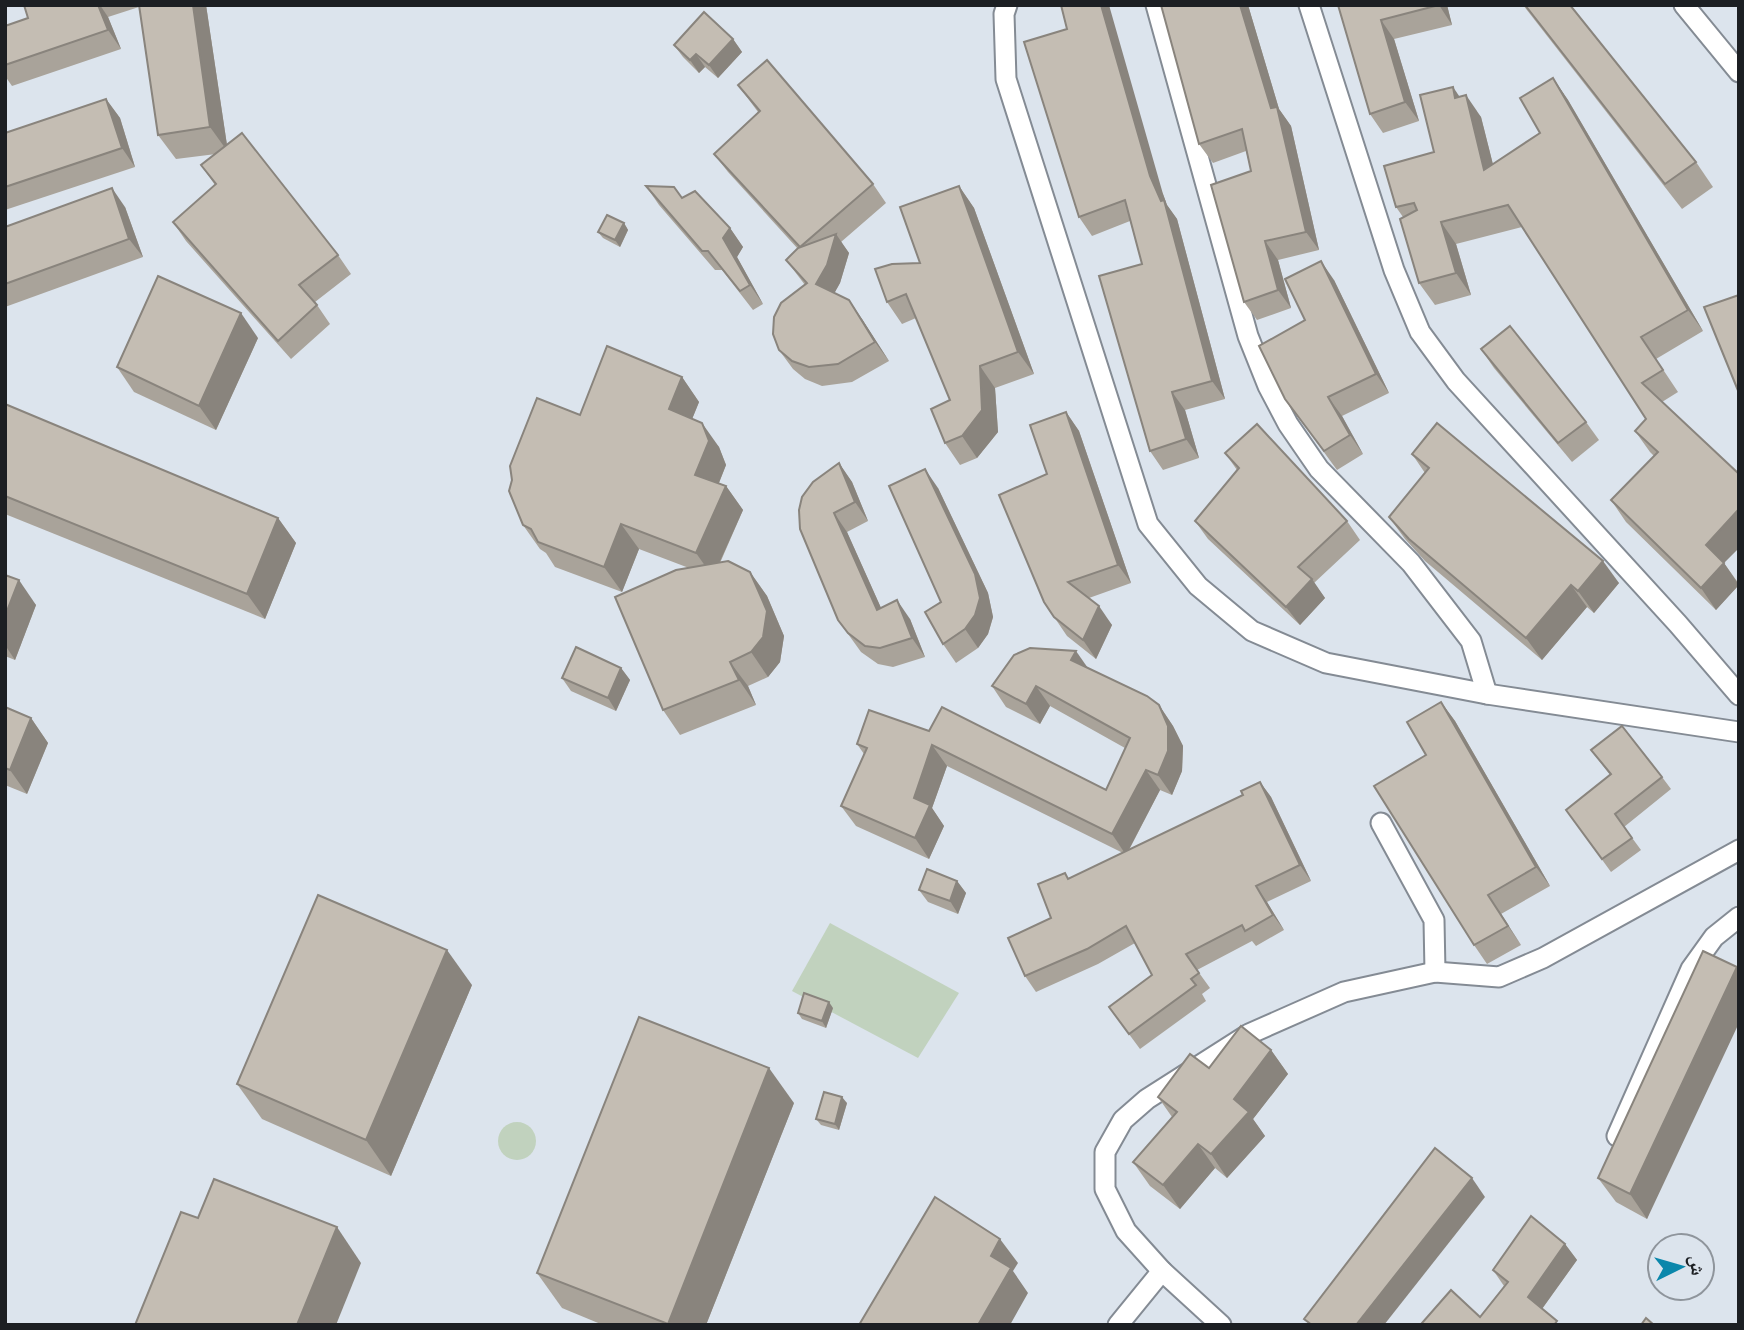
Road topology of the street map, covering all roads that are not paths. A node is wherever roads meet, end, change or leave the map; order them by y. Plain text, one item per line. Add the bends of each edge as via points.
1 (1007, 5) edge
2 (1156, 5) edge
3 (1310, 5) edge
4 (1684, 5) edge
5 (1739, 72) edge
6 (1487, 694) junction
7 (1739, 695) edge
8 (1739, 732) edge
9 (1381, 823) dead end
10 (1739, 850) edge
11 (1739, 917) edge
12 (1435, 972) junction
13 (1617, 1136) edge
14 (1161, 1271) junction
15 (1118, 1325) edge
16 (1222, 1325) edge

1 - 6 street via 1006,79 1148,524 1198,586 1252,631 1326,663
2 - 6 street via 1248,336 1268,386 1319,469 1411,563 1453,614 1471,641
3 - 7 street via 1394,271 1420,332 1456,381
4 - 5 street
6 - 8 street
9 - 12 street via 1434,920
10 - 12 street via 1543,958 1499,977
11 - 13 street via 1714,937 1691,968
12 - 14 street via 1345,992 1249,1034 1123,1120 1105,1152 1105,1189 1126,1230
14 - 15 street
14 - 16 street

